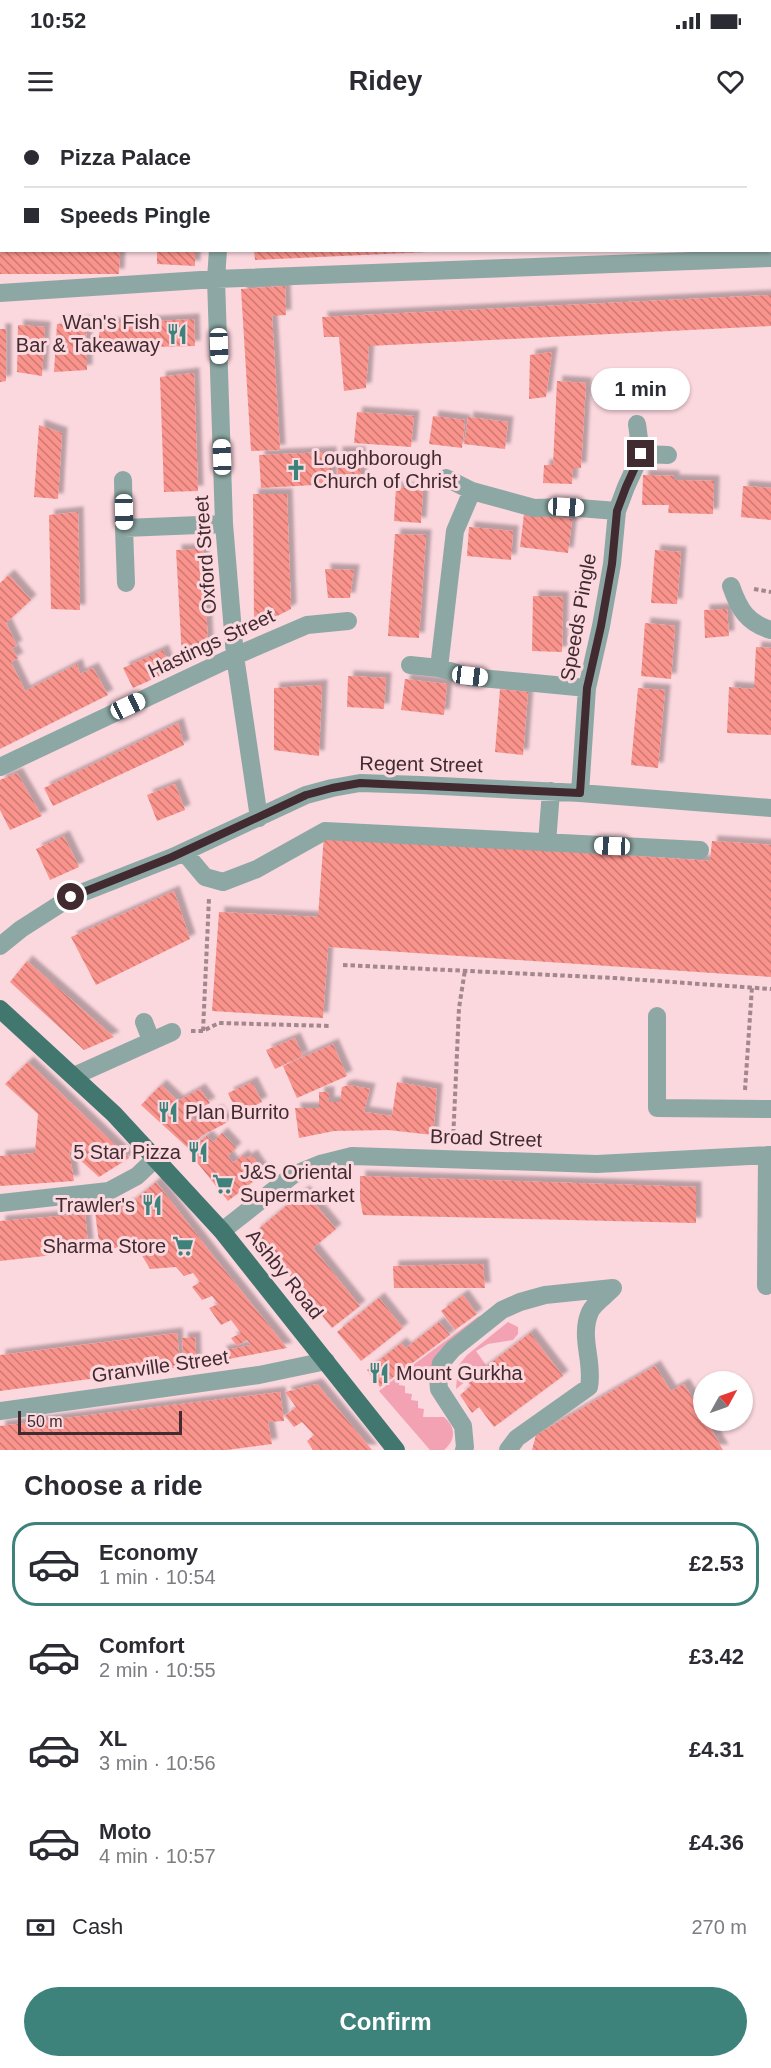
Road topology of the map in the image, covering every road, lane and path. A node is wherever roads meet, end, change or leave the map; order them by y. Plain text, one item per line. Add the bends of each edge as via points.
1 (218, 252) edge
2 (771, 258) edge
3 (216, 279) junction
4 (0, 292) edge
5 (637, 424) dead end
6 (641, 454) junction
7 (668, 455) dead end
8 (446, 478) dead end
9 (123, 480) dead end
10 (472, 491) junction
11 (617, 511) junction
12 (224, 524) junction
13 (124, 528) junction
14 (126, 583) dead end
15 (731, 586) dead end
16 (348, 621) dead end
17 (771, 630) edge
18 (235, 656) junction
19 (410, 665) dead end
20 (439, 668) junction
21 (587, 688) junction
22 (0, 766) edge
23 (551, 791) junction
24 (580, 793) junction
25 (771, 808) edge
26 (259, 818) junction
27 (547, 843) junction
28 (700, 850) dead end
29 (184, 852) junction
30 (204, 892) dead end
31 (0, 946) edge
32 (343, 965) dead end
33 (465, 970) junction
34 (752, 987) junction
35 (771, 989) edge
36 (0, 1009) edge
37 (657, 1016) dead end
38 (750, 1020) dead end
39 (144, 1022) dead end
40 (331, 1026) dead end
41 (203, 1031) junction
42 (172, 1032) joint
43 (151, 1040) junction
44 (74, 1076) junction
45 (751, 1109) junction
46 (771, 1109) edge
47 (771, 1120) edge
48 (769, 1155) edge
49 (156, 1158) junction
50 (452, 1159) junction
51 (0, 1203) edge
52 (222, 1231) junction
53 (766, 1286) dead end
54 (326, 1361) junction
55 (0, 1411) edge
56 (396, 1450) edge
57 (464, 1450) edge
58 (508, 1450) edge

1 - 3 street, Oxford Street
2 - 3 street
3 - 4 street
3 - 12 street, Oxford Street
5 - 6 street
6 - 7 street
6 - 11 street, Speeds Pingle
8 - 10 street
9 - 13 street
10 - 11 street via 534,508
10 - 20 street via 455,531
11 - 21 street, Speeds Pingle via 612,564
12 - 13 street
12 - 18 street, Oxford Street
13 - 14 street
15 - 17 street via 746,615 756,626
16 - 18 street, Hastings Street via 307,625
18 - 22 street, Hastings Street
18 - 26 street, Oxford Street
19 - 20 street
20 - 21 street via 470,676
21 - 24 street, Speeds Pingle
23 - 24 street, Regent Street
23 - 26 street, Regent Street via 360,783 306,795
23 - 27 street
24 - 25 street, Regent Street
26 - 29 street, Regent Street
27 - 28 street
27 - 29 street via 325,831 257,869 223,882 205,877
29 - 31 street, Regent Street via 71,897
30 - 41 path via 210,898
32 - 33 path
33 - 34 path
33 - 50 path via 459,1008
34 - 35 path
34 - 38 path
36 - 44 main road, Ashby Road
37 - 45 street via 657,1108
39 - 43 street
40 - 41 path via 219,1023
41 - 42 path
42 - 43 street
43 - 44 street
44 - 49 main road, Ashby Road
45 - 46 street
45 - 47 street
48 - 50 street, Broad Street via 597,1164
48 - 53 street
49 - 51 street via 137,1176 109,1191
49 - 52 main road, Ashby Road
50 - 52 street, Broad Street via 352,1156 320,1164 293,1175
52 - 54 main road, Ashby Road
54 - 55 street, Granville Street via 259,1375
54 - 56 main road, Ashby Road
57 - 58 street via 462,1426 439,1389 441,1363 453,1349 502,1310 520,1302 545,1295 613,1288 591,1310 588,1321 589,1387 517,1438

